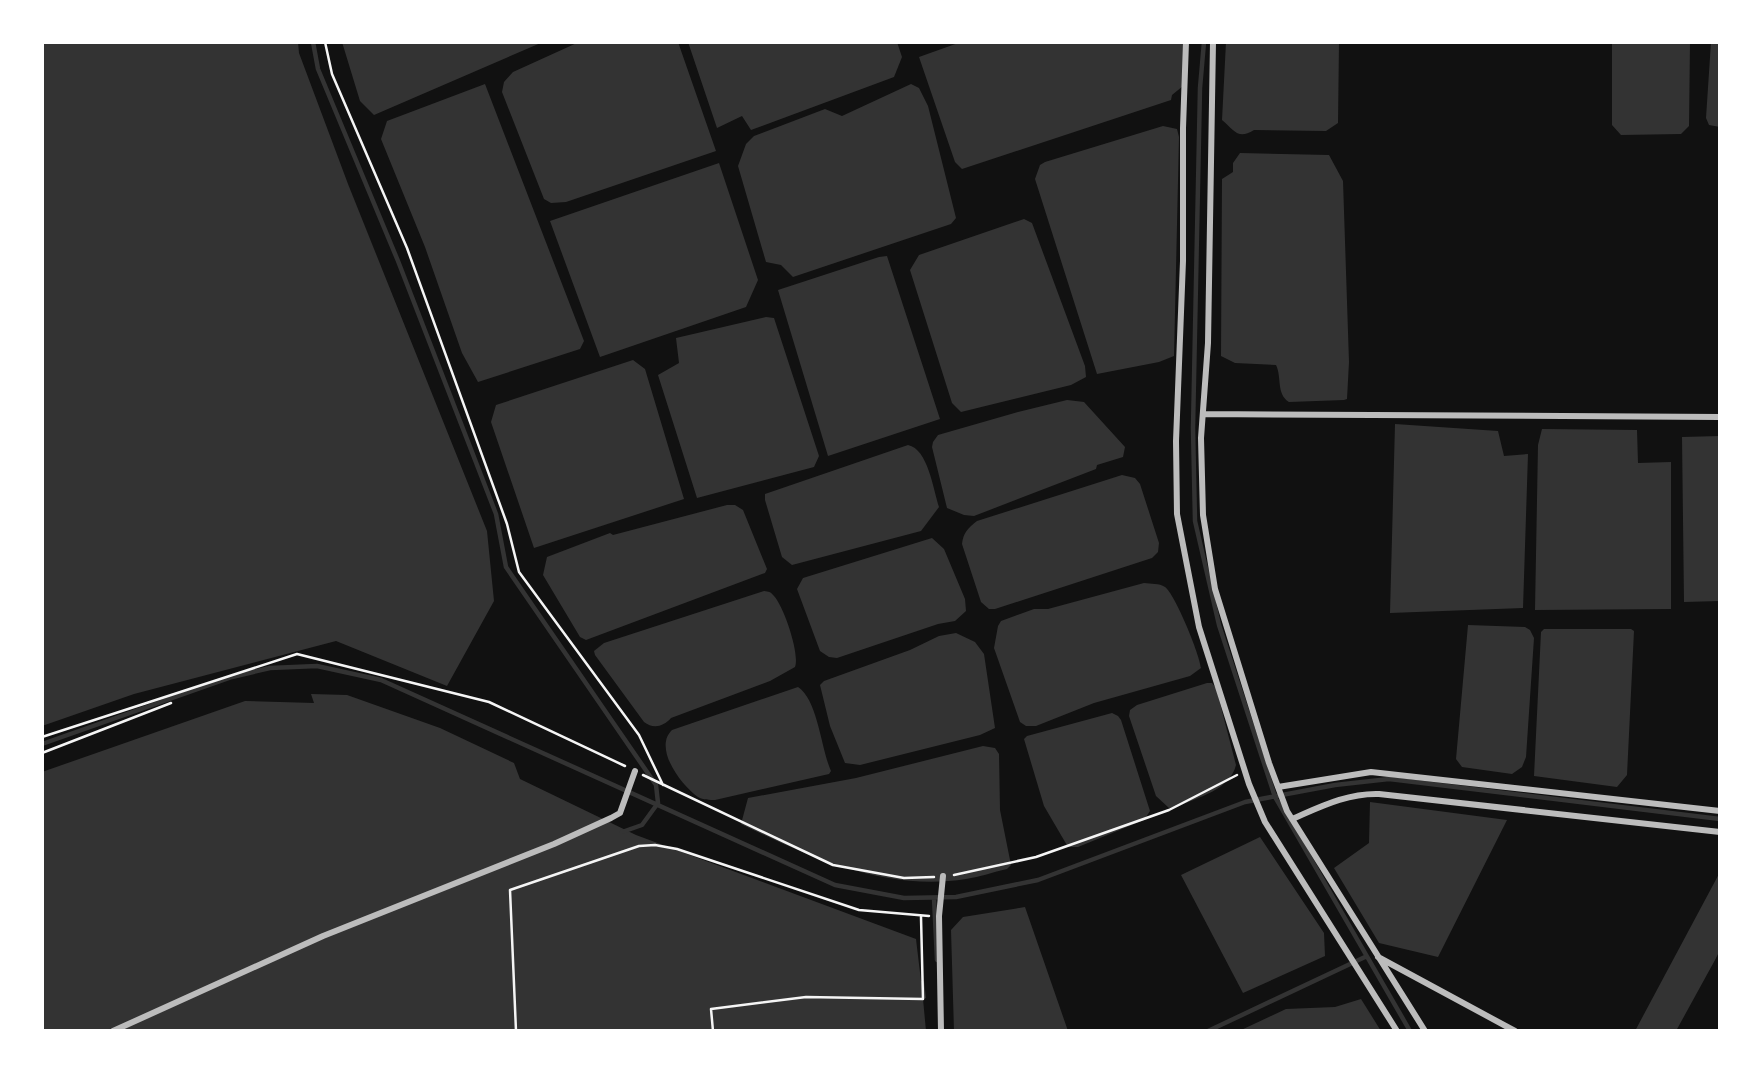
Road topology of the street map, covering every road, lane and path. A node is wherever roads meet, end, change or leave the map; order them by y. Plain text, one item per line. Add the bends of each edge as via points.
1 (325, 42) edge
2 (1186, 42) edge
3 (1213, 42) edge
4 (1203, 414) junction
5 (1720, 417) edge
6 (171, 703) dead end
7 (42, 737) edge
8 (42, 753) edge
9 (635, 771) junction
10 (1245, 771) junction
11 (663, 785) junction
12 (1278, 791) junction
13 (1720, 811) edge
14 (1292, 819) junction
15 (1720, 832) edge
16 (943, 880) junction
17 (939, 916) junction
18 (920, 917) junction
19 (1377, 957) junction
20 (113, 1031) edge
21 (516, 1031) edge
22 (713, 1031) edge
23 (941, 1031) edge
24 (1397, 1031) edge
25 (1425, 1031) edge
26 (1515, 1031) edge

1 - 11 path via 332,74 412,261 507,523 520,572 639,735
2 - 10 street via 1177,514 1199,626
3 - 4 street
4 - 5 street
4 - 12 street via 1203,515 1215,589
6 - 8 path
7 - 9 path via 297,654 489,702
9 - 11 path
9 - 20 street via 620,813 611,818 323,936
10 - 16 path via 1169,810 1036,857
10 - 24 street via 1265,822
11 - 16 path via 833,865
12 - 13 street via 1371,772
12 - 14 street
14 - 15 street via 1362,793
14 - 19 street
16 - 17 street
17 - 18 path
17 - 23 street
18 - 21 path via 859,910 677,849 639,846 510,890
18 - 22 path via 923,999 806,997 711,1009
19 - 25 street
19 - 26 street

